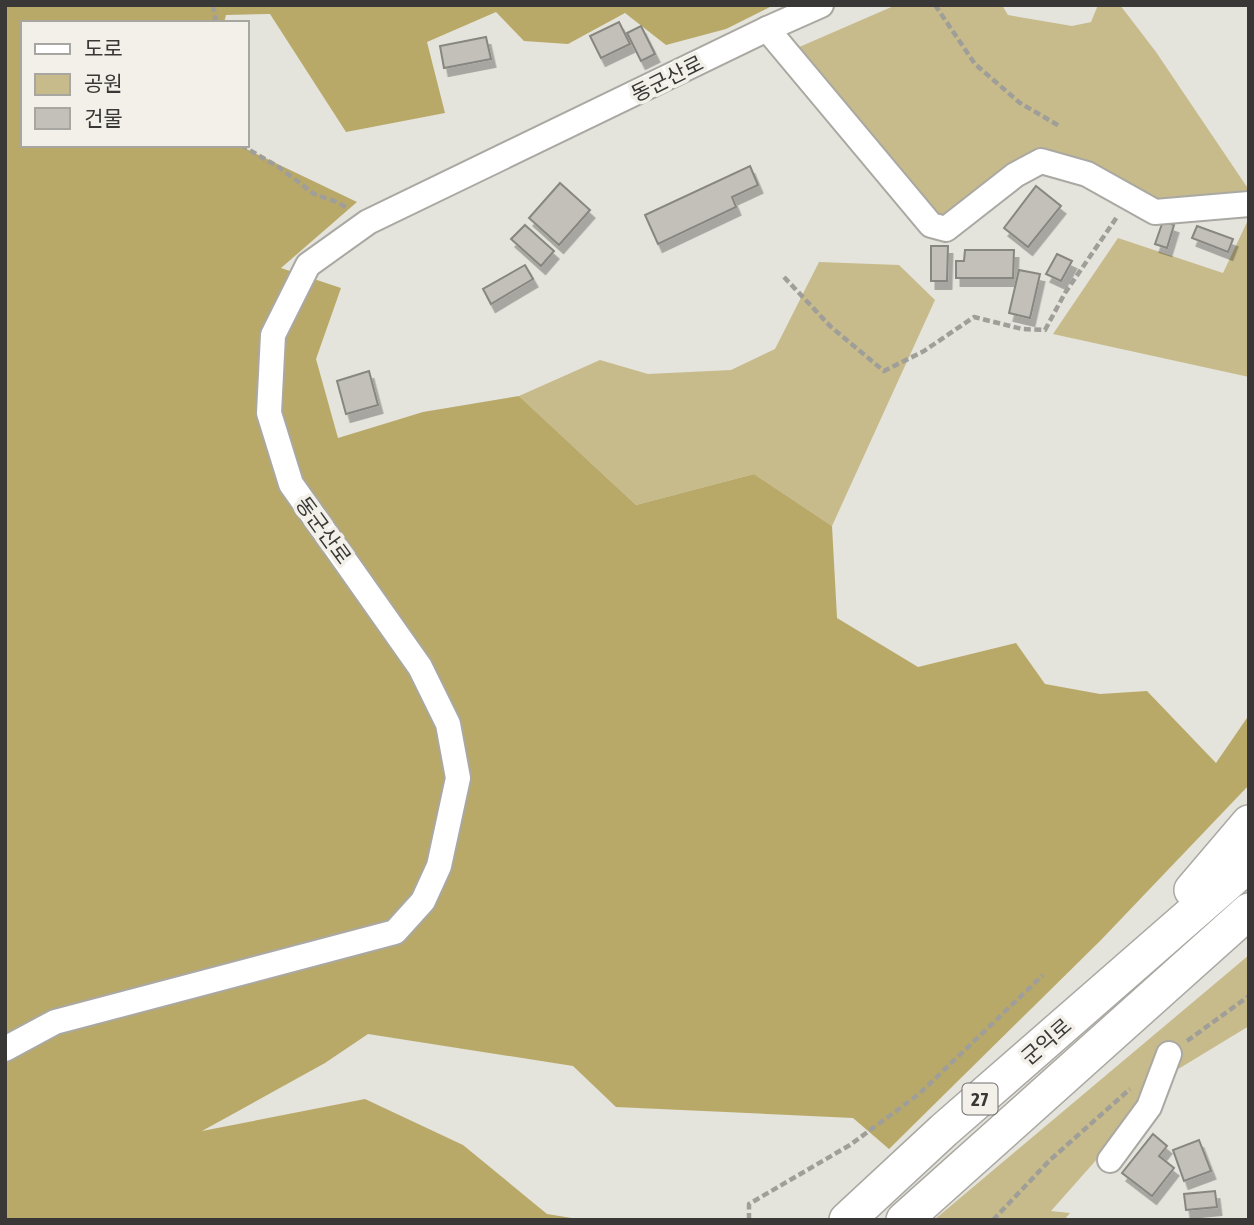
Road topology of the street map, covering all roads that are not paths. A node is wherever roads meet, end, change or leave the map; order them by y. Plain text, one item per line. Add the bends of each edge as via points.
1 (821, 5) edge
2 (767, 29) junction
3 (1249, 204) edge
4 (1249, 823) edge
5 (1249, 864) edge
6 (1249, 911) edge
7 (1115, 980) junction
8 (5, 1049) edge
9 (1169, 1054) road end
10 (1110, 1160) dead end
11 (847, 1220) edge
12 (904, 1220) edge

1 - 2 street, 동군산로
2 - 3 street via 931,225 946,229 1015,174 1041,161 1087,174 1155,212
2 - 8 street, 동군산로 via 368,222 308,265 273,335 269,413 291,484 420,667 448,724 458,778 439,866 423,901 395,932 55,1022
4 - 7 highway
5 - 7 highway, 군익로 / 27
6 - 12 highway, 군익로 / 27
7 - 11 highway, 군익로 / 27
9 - 10 street via 1149,1107

